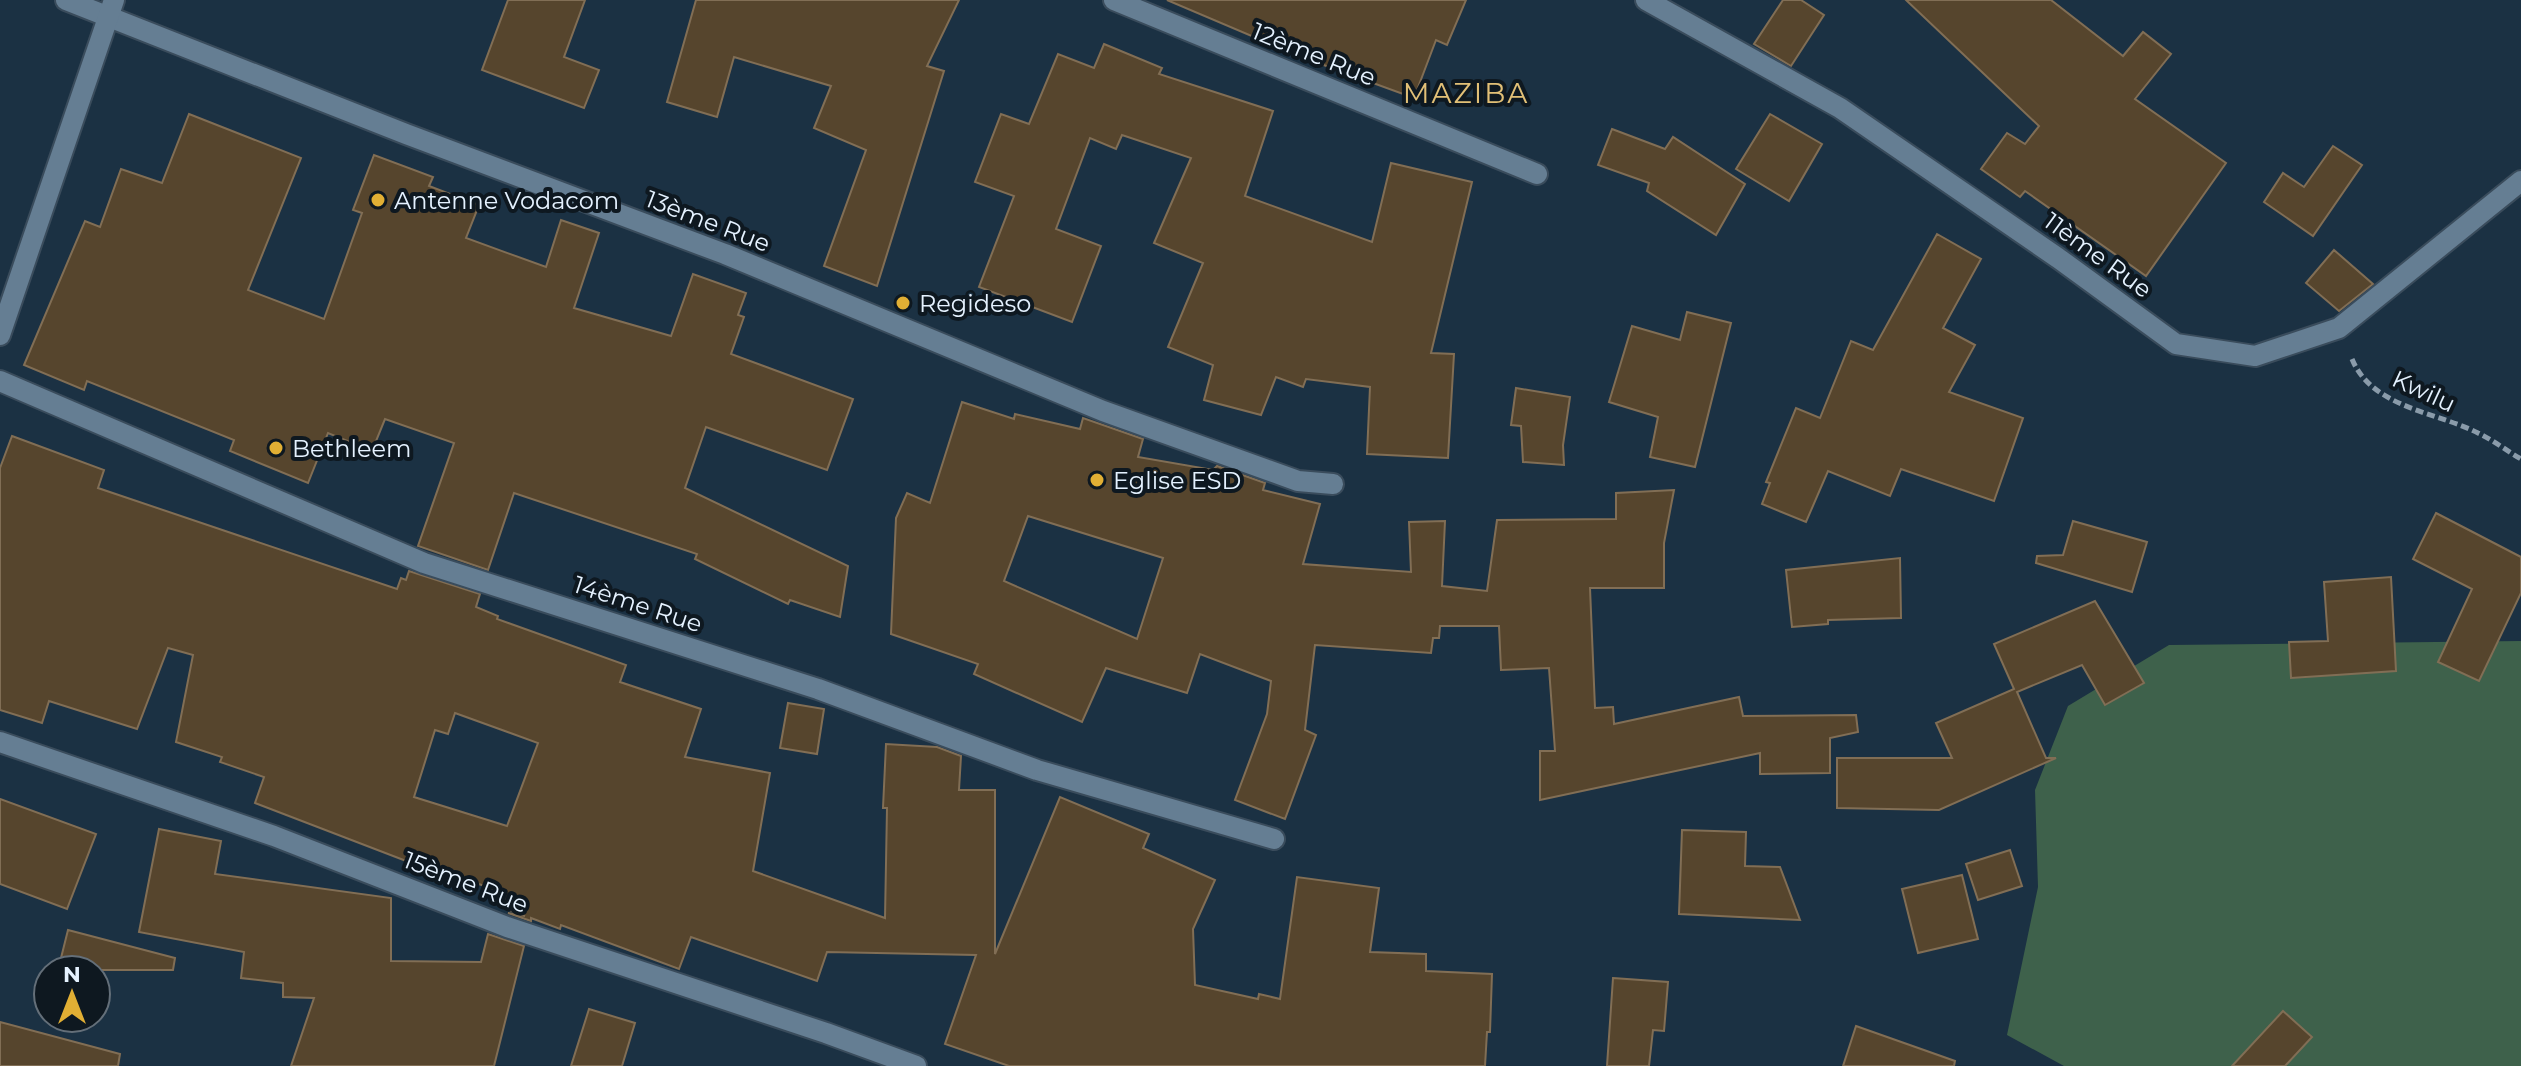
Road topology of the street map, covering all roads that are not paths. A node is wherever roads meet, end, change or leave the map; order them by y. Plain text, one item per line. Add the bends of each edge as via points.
1 (66, 0) edge
2 (1114, 0) edge
3 (1646, 0) edge
4 (111, 8) edge
5 (1537, 174) dead end
6 (2521, 181) edge
7 (0, 335) edge
8 (0, 381) edge
9 (1333, 484) dead end
10 (0, 742) edge
11 (1274, 839) dead end
12 (916, 1066) edge

1 - 4 street, 13ème Rue
2 - 5 street, 12ème Rue
3 - 6 street, 11ème Rue via 1840,108 2176,344 2255,356 2339,328
4 - 7 street
4 - 9 street, 13ème Rue via 406,134 725,254 1103,411 1287,477
8 - 11 street, 14ème Rue via 424,563 818,689 1037,770
10 - 12 street, 15ème Rue via 274,836 507,927

